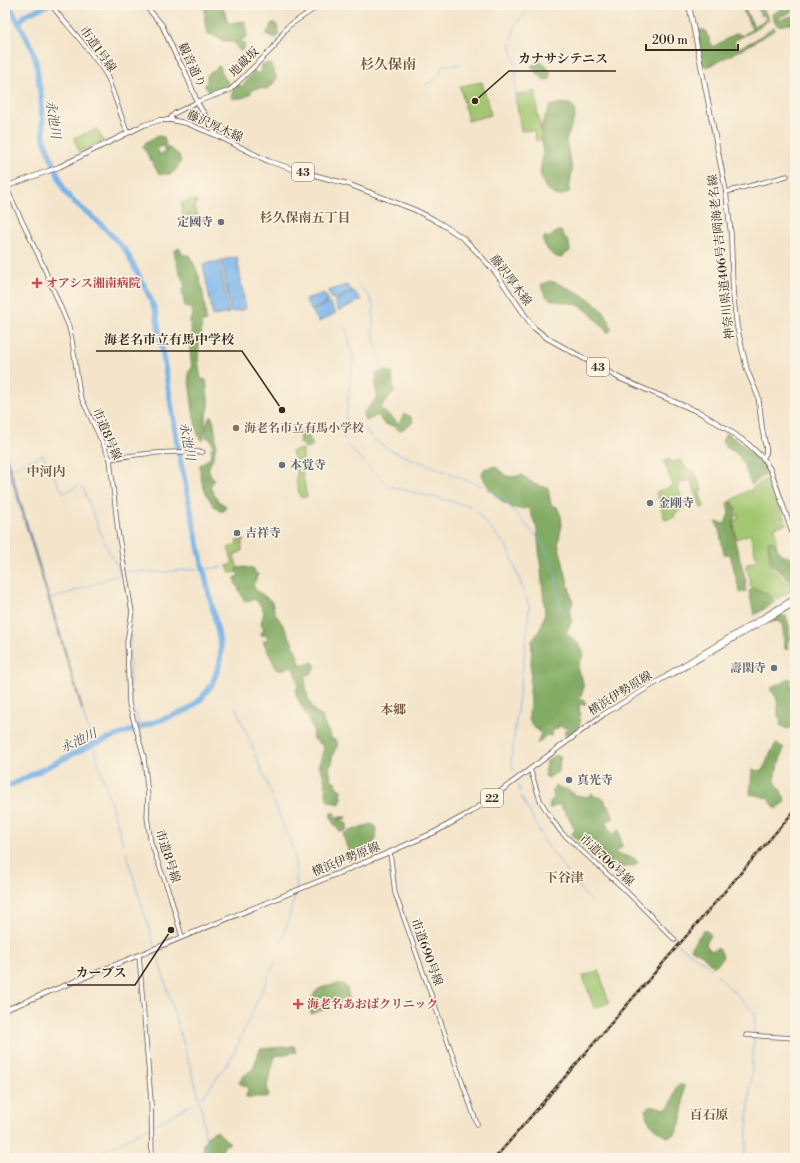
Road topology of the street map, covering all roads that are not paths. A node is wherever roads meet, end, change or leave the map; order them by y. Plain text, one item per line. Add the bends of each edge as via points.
1 (145, 5) edge
2 (320, 5) edge
3 (689, 5) edge
4 (51, 6) edge
5 (197, 102) junction
6 (171, 120) junction
7 (127, 132) junction
8 (218, 136) junction
9 (787, 176) dead end
10 (5, 186) edge
11 (726, 192) junction
12 (203, 452) dead end
13 (763, 458) junction
14 (110, 459) junction
15 (795, 540) edge
16 (795, 598) edge
17 (795, 603) edge
18 (667, 676) junction
19 (530, 769) junction
20 (390, 852) junction
21 (182, 937) junction
22 (675, 940) dead end
23 (139, 955) junction
24 (5, 1010) edge
25 (746, 1035) dead end
26 (795, 1038) edge
27 (477, 1124) dead end
28 (152, 1158) edge

1 - 5 main road, 観音通り via 162,24
2 - 5 street, 地蔵坂 via 284,30 273,48 230,90
3 - 11 main road, 神奈川県道406号吉岡海老名線
4 - 7 street, 市道1号線 via 104,71
5 - 6 street, 地蔵坂 via 172,115
5 - 8 main road, 観音通り
6 - 7 main road, 藤沢厚木線 / 43 via 154,122
6 - 8 main road, 藤沢厚木線 / 43
7 - 10 main road, 藤沢厚木線 / 43 via 59,167
8 - 13 main road, 藤沢厚木線 / 43 via 268,161 348,184 436,221 464,240 491,267 533,327 547,338 621,379 701,413 732,432
9 - 11 street
10 - 14 street, 市道8号線 via 69,327 80,395
11 - 13 main road, 神奈川県道406号吉岡海老名線 via 737,327 747,370 758,396 766,448
12 - 14 street via 143,453
13 - 15 main road, 藤沢厚木線 / 43 via 772,474
14 - 21 street, 市道8号線 via 118,532 132,612 127,634 129,704 144,757 149,836
16 - 18 main road, 横浜伊勢原線 / 22
17 - 18 main road, 横浜伊勢原線 / 22
18 - 19 main road, 横浜伊勢原線 / 22 via 604,714
19 - 20 main road, 横浜伊勢原線 / 22 via 471,812
19 - 22 street, 市道706号線 via 548,815 561,832
20 - 21 main road, 横浜伊勢原線 / 22
20 - 27 street, 市道690号線 via 395,893
21 - 23 main road, 横浜伊勢原線 / 22
23 - 24 main road, 横浜伊勢原線 / 22
23 - 28 street via 152,1101
25 - 26 street

